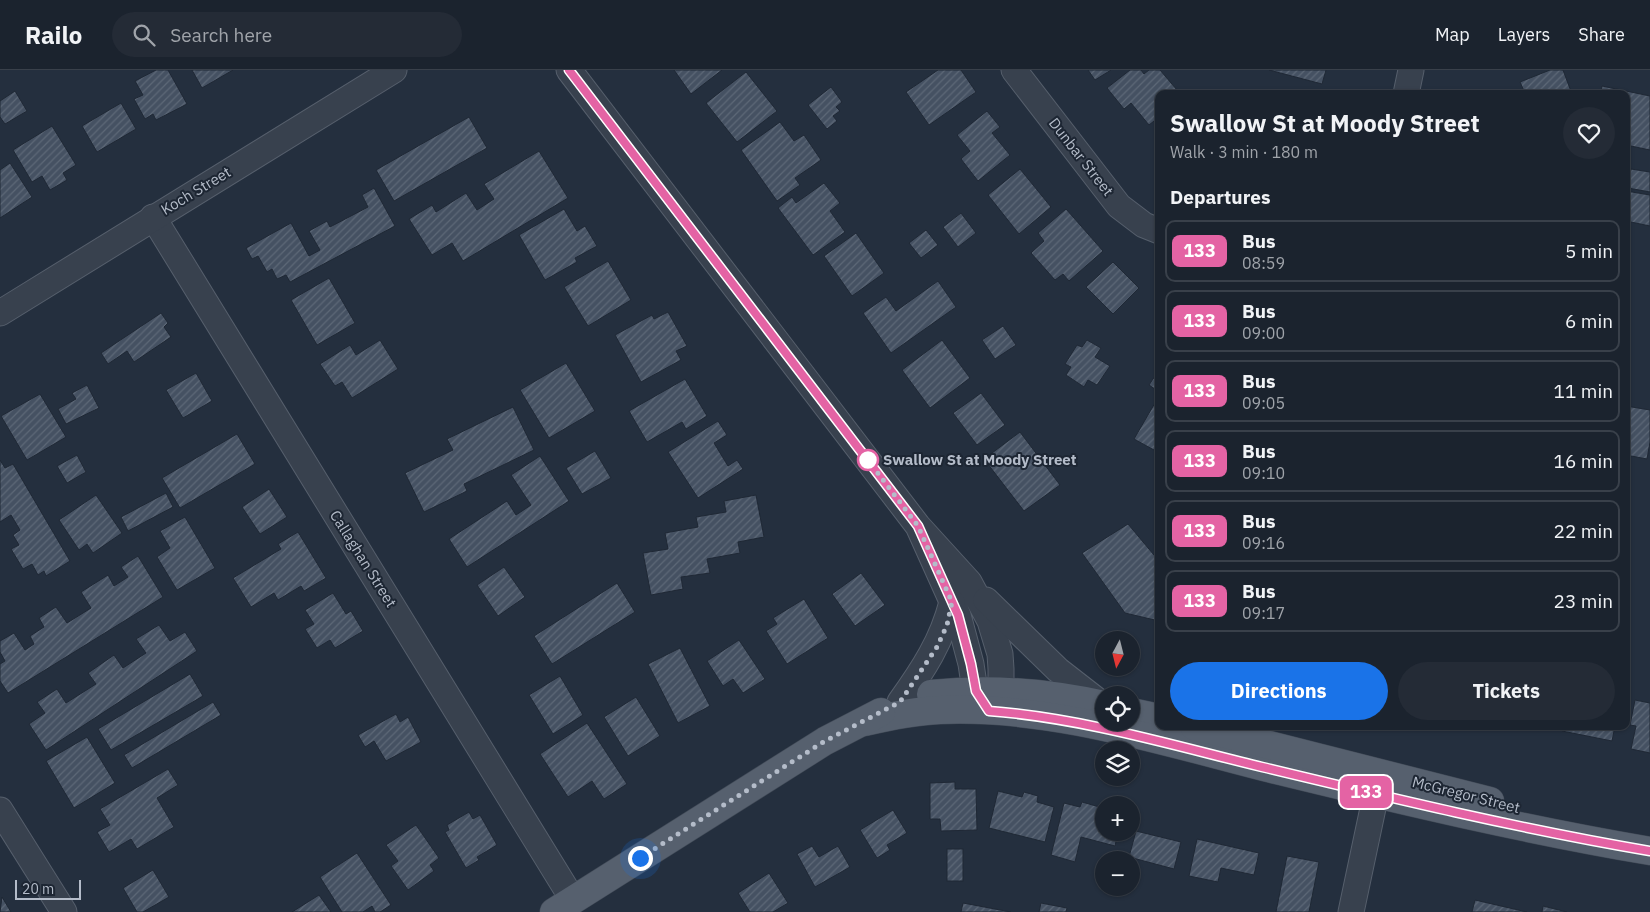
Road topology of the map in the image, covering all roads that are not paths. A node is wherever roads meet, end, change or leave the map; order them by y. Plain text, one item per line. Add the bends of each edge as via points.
1 (394, 70) edge
2 (569, 70) edge
3 (1014, 70) edge
4 (1411, 70) edge
5 (1407, 90) edge
6 (153, 217) junction
7 (1155, 229) edge
8 (0, 313) edge
9 (918, 526) junction
10 (969, 582) junction
11 (952, 602) junction
12 (988, 697) junction
13 (1095, 699) edge
14 (900, 702) junction
15 (1095, 703) edge
16 (1140, 714) edge
17 (1155, 717) edge
18 (865, 722) junction
19 (1209, 730) edge
20 (1267, 746) edge
21 (1378, 784) junction
22 (0, 810) edge
23 (1650, 847) edge
24 (1650, 851) edge
25 (564, 906) edge
26 (64, 912) edge
27 (1350, 912) edge

1 - 6 street, Koch Street
2 - 9 street
3 - 7 street, Dunbar Street via 1119,206
4 - 5 street
6 - 8 street, Koch Street
6 - 25 street, Callaghan Street
9 - 10 street
9 - 11 street
10 - 12 street via 982,604 1000,654
10 - 13 street via 1038,652
11 - 12 street
11 - 14 street via 947,625 937,647
12 - 14 main road via 932,694
12 - 15 main road via 1040,693
12 - 18 main road
12 - 20 main road, McGregor Street via 1098,726
14 - 18 main road
16 - 17 main road
18 - 25 main road via 825,741
19 - 20 main road, McGregor Street
20 - 21 main road, McGregor Street
21 - 23 main road, McGregor Street via 1594,827
21 - 24 main road, McGregor Street via 1591,841
21 - 27 street
22 - 26 street

